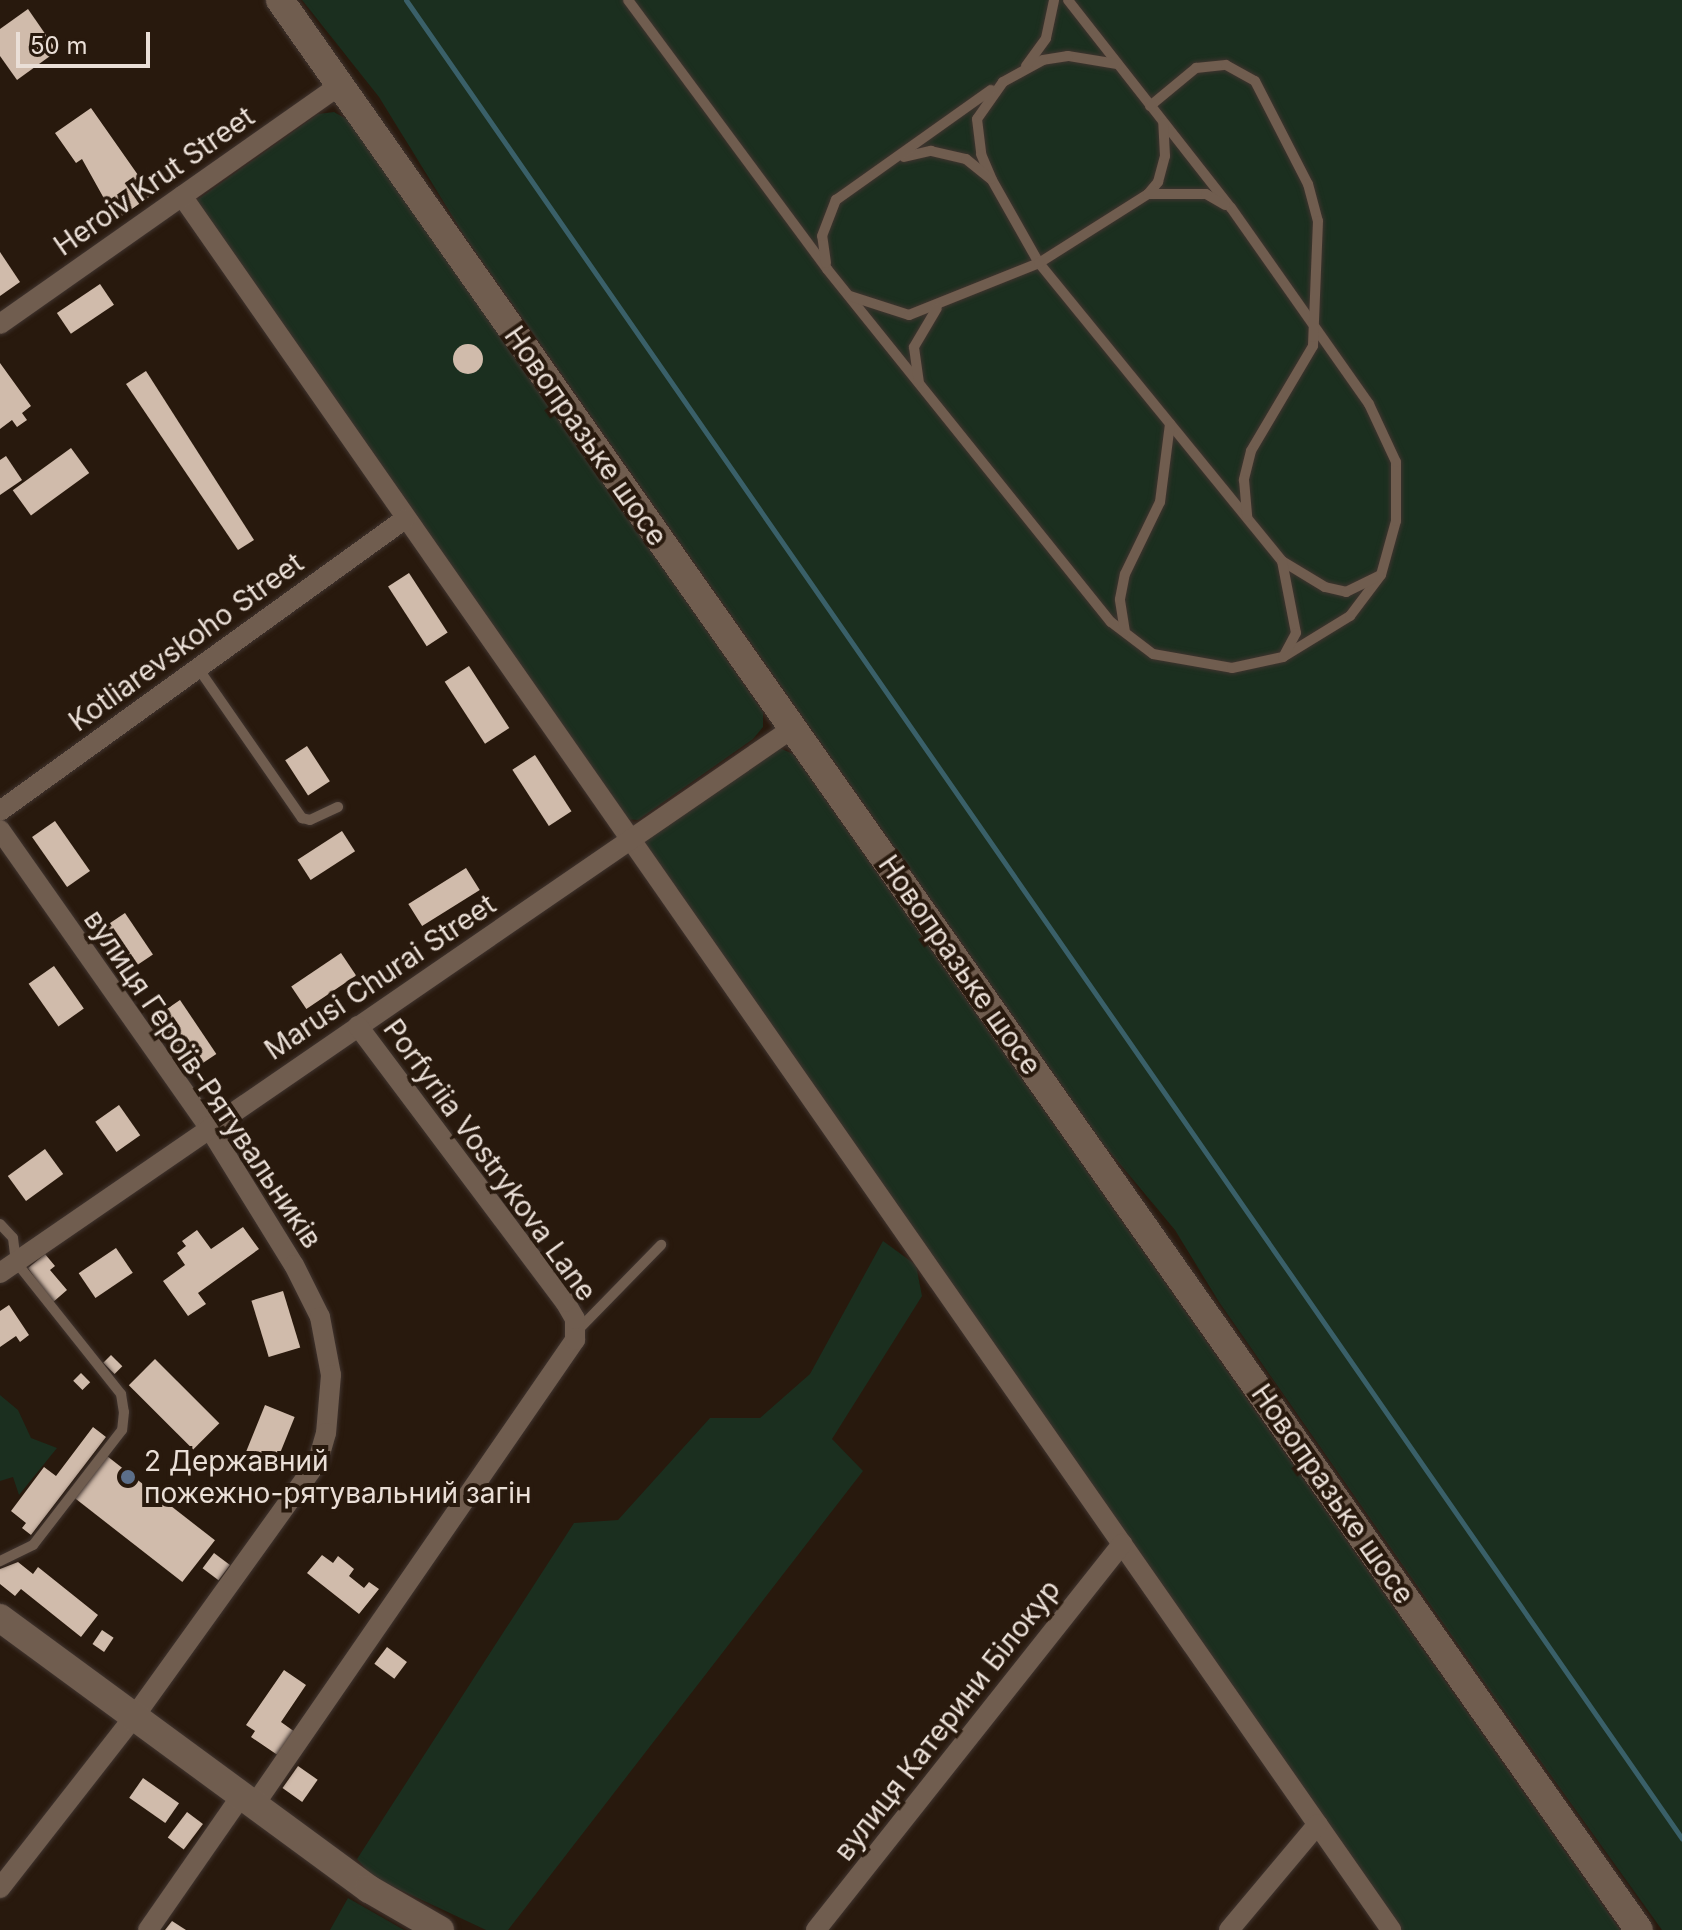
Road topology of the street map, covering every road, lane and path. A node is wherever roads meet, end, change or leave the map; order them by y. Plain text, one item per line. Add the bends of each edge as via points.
1 (280, 0) edge
2 (628, 0) edge
3 (1054, 0) edge
4 (1068, 0) edge
5 (1117, 64) junction
6 (1025, 68) junction
7 (1003, 82) junction
8 (340, 85) junction
9 (1150, 106) junction
10 (1162, 121) junction
11 (898, 158) junction
12 (992, 180) junction
13 (1148, 194) junction
14 (182, 196) junction
15 (1231, 208) junction
16 (1039, 263) junction
17 (827, 269) junction
18 (848, 296) junction
19 (937, 308) junction
20 (0, 324) edge
21 (1316, 328) junction
22 (920, 387) junction
23 (1170, 424) junction
24 (405, 519) junction
25 (1247, 519) junction
26 (1282, 561) junction
27 (1381, 575) junction
28 (1125, 632) junction
29 (1283, 657) junction
30 (198, 668) junction
31 (793, 728) junction
32 (338, 807) dead end
33 (0, 811) edge
34 (0, 830) edge
35 (634, 838) junction
36 (358, 1026) junction
37 (208, 1126) junction
38 (0, 1224) edge
39 (661, 1245) dead end
40 (8, 1268) edge
41 (576, 1332) junction
42 (1122, 1544) junction
43 (0, 1561) edge
44 (0, 1618) edge
45 (133, 1718) junction
46 (249, 1799) junction
47 (1318, 1824) junction
48 (0, 1888) edge
49 (148, 1930) edge
50 (440, 1930) edge
51 (816, 1930) edge
52 (1229, 1930) edge
53 (1391, 1930) edge
54 (1639, 1930) edge

1 - 8 main road, Новопразьке шосе
2 - 17 lane
3 - 6 lane via 1046,38
4 - 5 lane
5 - 6 lane via 1068,56
5 - 9 lane
6 - 7 lane
7 - 11 lane
7 - 12 lane via 977,119 981,154
8 - 14 street, Heroiv Krut Street
8 - 31 main road, Новопразьке шосе
9 - 10 lane
9 - 21 lane via 1196,68 1226,65 1255,81 1308,184 1318,221
10 - 13 lane via 1165,156 1158,182
10 - 15 lane
11 - 12 lane via 931,151 966,159
11 - 17 lane via 836,200 822,236
12 - 16 lane
13 - 15 lane via 1206,194
13 - 16 lane
14 - 20 street, Heroiv Krut Street
14 - 24 street
15 - 21 lane
16 - 19 lane
16 - 23 lane
17 - 18 lane
18 - 19 lane via 909,315
18 - 22 lane
19 - 22 lane via 914,347
21 - 25 lane via 1300,371 1251,451 1244,480
21 - 27 lane via 1369,404 1396,462 1396,521
22 - 28 lane
23 - 25 lane
23 - 28 lane via 1160,502 1125,574 1120,599
24 - 30 street, Kotliarevskoho Street
24 - 35 street
25 - 26 lane
26 - 27 lane via 1325,587 1346,592
26 - 29 lane via 1296,633
27 - 29 lane via 1350,616
28 - 29 lane via 1153,654 1232,668
30 - 32 lane via 302,818 310,820
30 - 33 street, Kotliarevskoho Street
31 - 35 street, Marusi Churai Street
31 - 54 main road, Новопразьке шосе
34 - 37 street, вулиця Героїв-Рятувальників
35 - 36 street, Marusi Churai Street
35 - 42 street
36 - 37 street, Marusi Churai Street
36 - 41 street, Porfyriia Vostrykova Lane via 565,1302
37 - 40 street, Marusi Churai Street
37 - 45 street, вулиця Героїв-Рятувальників via 309,1290 328,1346 331,1404 318,1461
38 - 40 lane via 13,1238
39 - 41 lane
40 - 43 lane via 121,1394 124,1412 122,1430 33,1545
41 - 46 street, Porfyriia Vostrykova Lane via 572,1349
42 - 47 street
42 - 51 street, вулиця Катерини Білокур
44 - 45 main road
45 - 46 main road
45 - 48 street, вулиця Героїв-Рятувальників
46 - 49 street, Porfyriia Vostrykova Lane
46 - 50 main road via 369,1889
47 - 52 street
47 - 53 street

